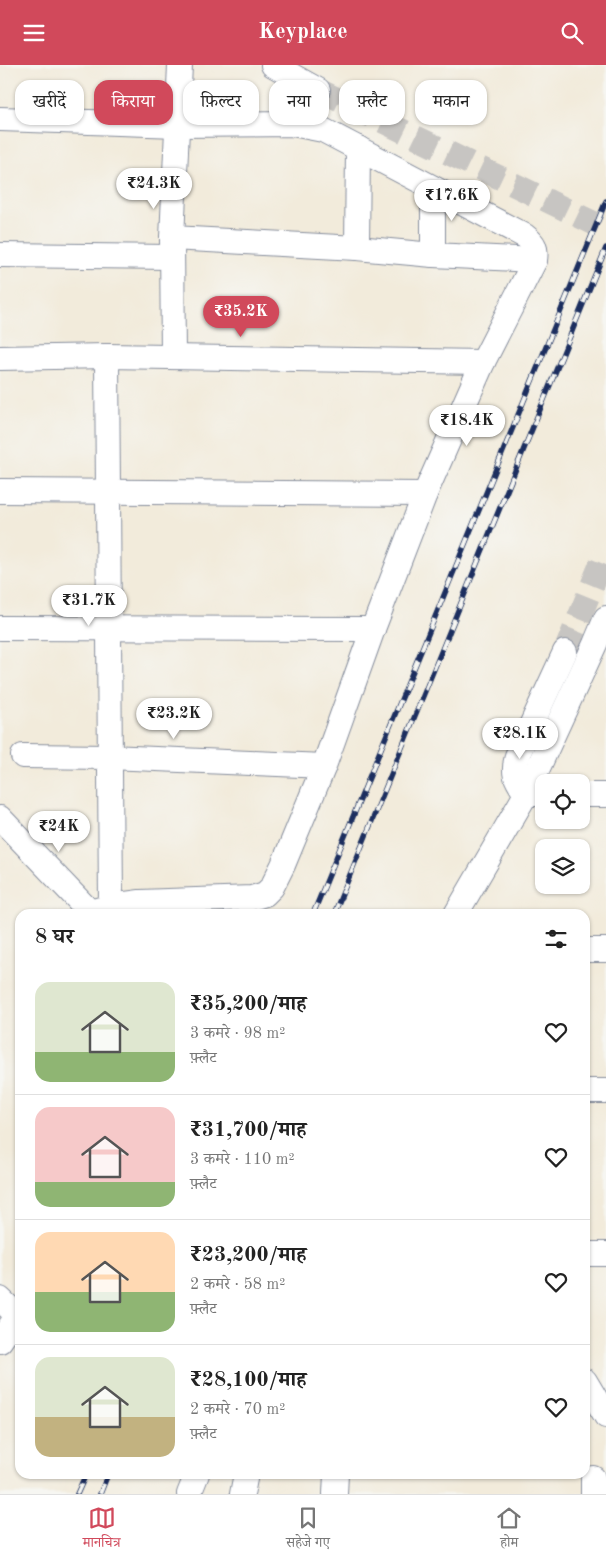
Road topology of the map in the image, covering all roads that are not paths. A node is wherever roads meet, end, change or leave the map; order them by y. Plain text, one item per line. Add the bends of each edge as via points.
1 (180, 65) edge
2 (273, 65) edge
3 (299, 80) tunnel mouth
4 (0, 119) edge
5 (178, 125) junction
6 (358, 148) junction
7 (433, 188) junction
8 (172, 247) junction
9 (357, 248) junction
10 (0, 255) edge
11 (433, 255) junction
12 (535, 260) junction
13 (107, 356) junction
14 (173, 357) junction
15 (0, 358) edge
16 (483, 362) junction
17 (0, 491) edge
18 (108, 491) junction
19 (425, 494) junction
20 (606, 618) edge
21 (0, 628) edge
22 (108, 629) junction
23 (373, 629) junction
24 (601, 644) edge
25 (565, 652) tunnel mouth
26 (24, 756) dead end
27 (109, 757) junction
28 (324, 766) junction
29 (544, 774) edge
30 (535, 794) edge
31 (590, 795) edge
32 (606, 795) edge
33 (0, 818) edge
34 (96, 909) edge
35 (98, 909) edge
36 (107, 909) edge
37 (459, 909) edge
38 (590, 950) edge
39 (606, 950) edge
40 (590, 1091) edge
41 (606, 1091) edge
42 (590, 1254) edge
43 (606, 1254) edge
44 (0, 1299) edge
45 (15, 1311) edge
46 (15, 1320) edge
47 (0, 1341) edge
48 (590, 1389) edge
49 (606, 1416) edge
50 (195, 1479) edge
51 (245, 1479) edge
52 (336, 1479) edge
53 (189, 1494) edge
54 (242, 1494) edge
55 (335, 1494) edge

1 - 5 street
2 - 3 street
4 - 5 street
5 - 6 street via 292,124 323,130
5 - 8 street
6 - 7 street
6 - 9 street
7 - 11 street
7 - 12 street via 525,236 534,243
8 - 9 street
8 - 10 street
8 - 14 street
9 - 11 street
11 - 12 street
12 - 16 street
13 - 14 street
13 - 15 street
13 - 18 street
14 - 16 street
16 - 19 street
17 - 18 street
18 - 19 street
18 - 22 street
19 - 23 street
20 - 24 street
21 - 22 street
22 - 23 street
22 - 27 street
23 - 28 street
24 - 29 street
25 - 30 street via 514,767 516,777
26 - 27 street
27 - 28 street
27 - 35 street
28 - 36 street via 283,865 265,894 252,898 140,902
30 - 37 street
31 - 32 street
33 - 34 street
38 - 39 street
40 - 41 street
42 - 43 street
44 - 45 street
46 - 47 street
48 - 49 street
50 - 53 street
51 - 54 street
52 - 55 street

